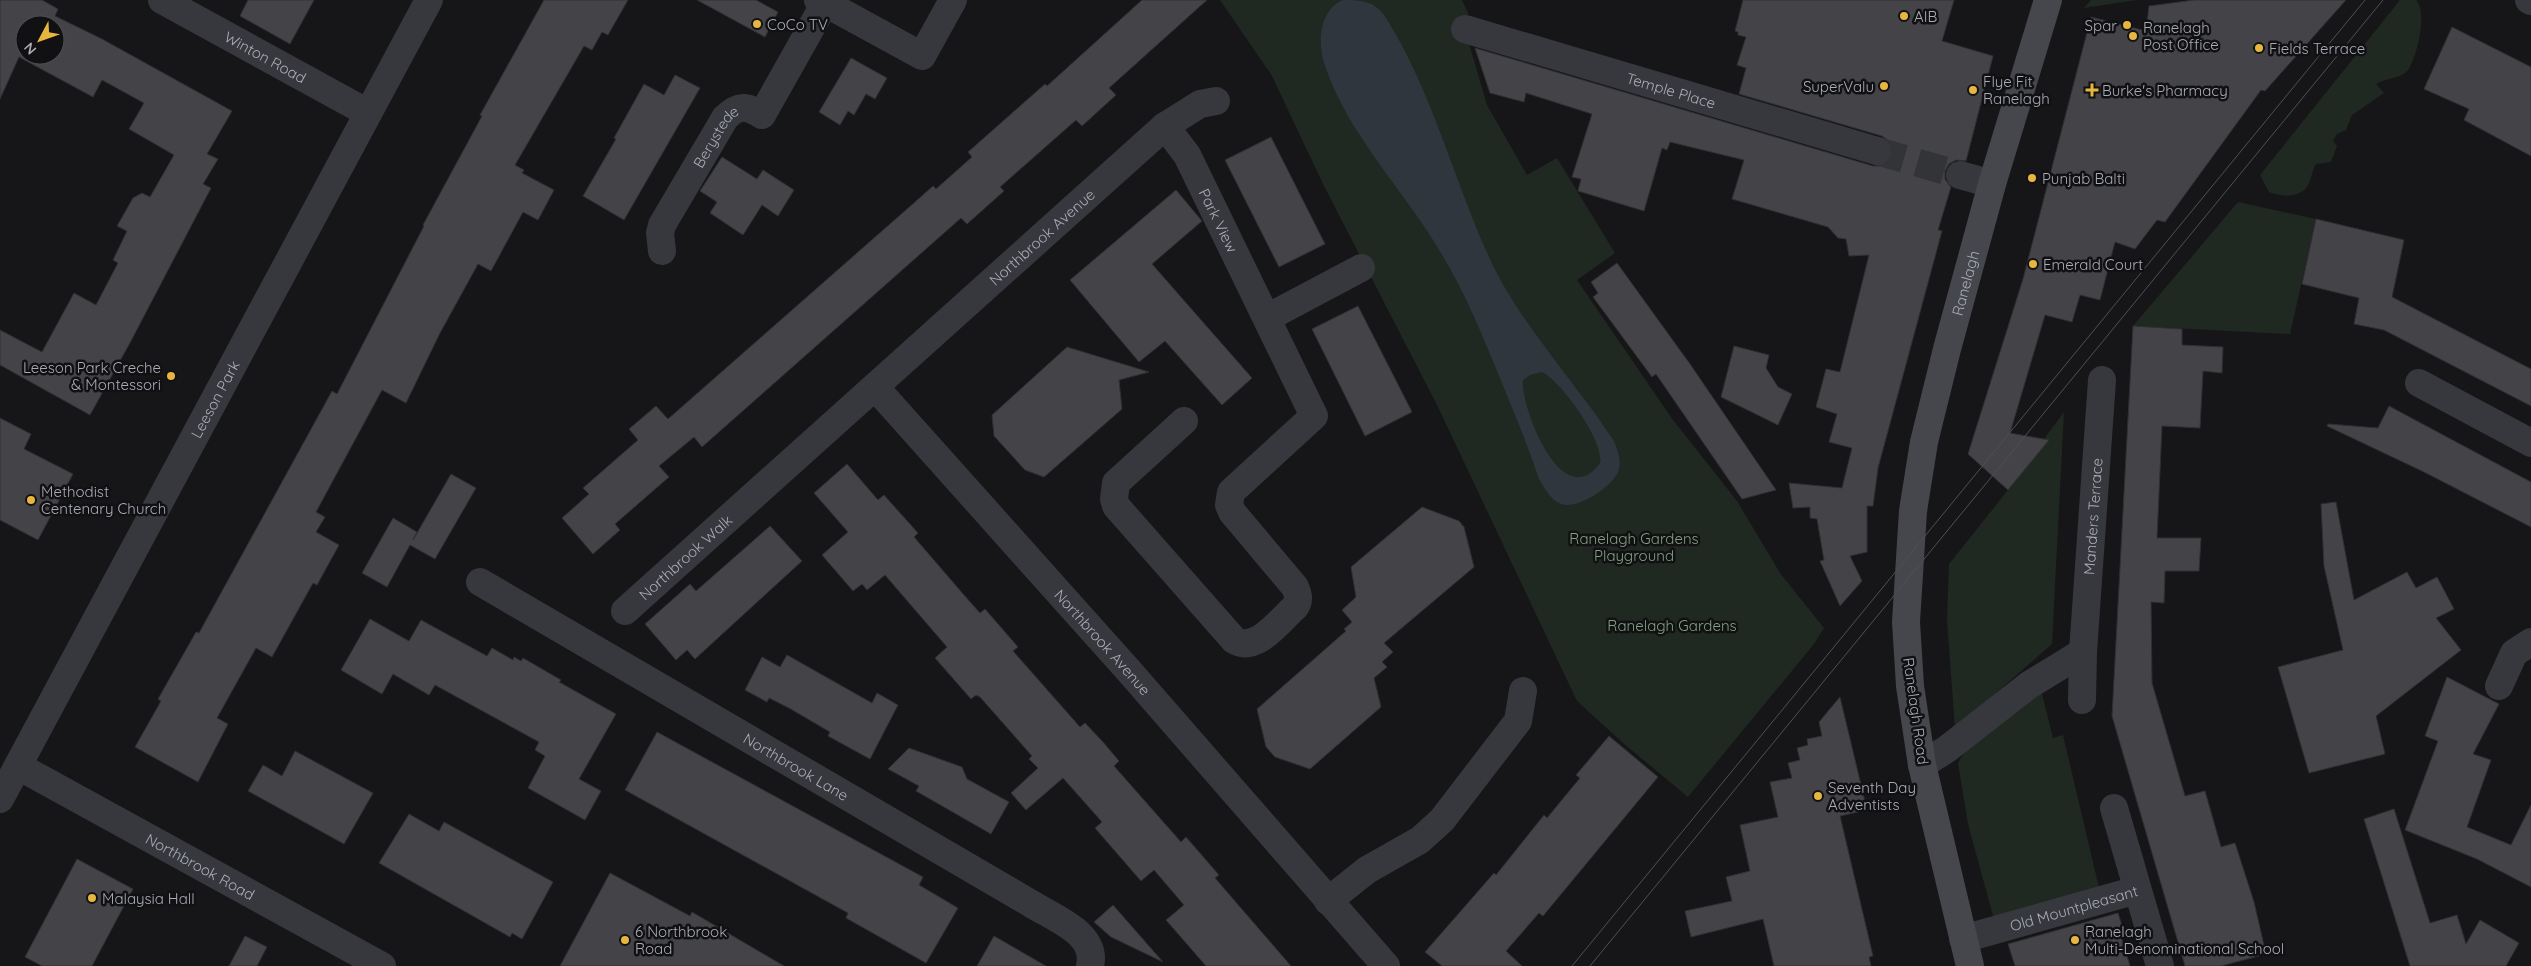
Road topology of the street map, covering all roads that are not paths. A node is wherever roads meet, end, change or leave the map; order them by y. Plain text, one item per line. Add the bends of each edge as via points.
1 (162, 0) edge
2 (429, 0) edge
3 (953, 0) edge
4 (2048, 0) edge
5 (822, 2) edge
6 (1465, 29) dead end
7 (1216, 101) dead end
8 (368, 113) junction
9 (1165, 126) junction
10 (1877, 151) tunnel mouth
11 (1960, 175) tunnel mouth
12 (1992, 184) junction
13 (662, 251) dead end
14 (1361, 268) dead end
15 (1266, 318) junction
16 (2102, 380) dead end
17 (2419, 383) dead end
18 (875, 387) junction
19 (1184, 421) dead end
20 (2531, 443) edge
21 (746, 504) joint
22 (1909, 572) joint
23 (480, 582) dead end
24 (625, 611) dead end
25 (2531, 642) edge
26 (2083, 652) junction
27 (2499, 686) dead end
28 (1524, 691) dead end
29 (2082, 700) dead end
30 (1922, 765) junction
31 (18, 766) junction
32 (0, 799) edge
33 (2114, 808) dead end
34 (2137, 890) junction
35 (1328, 901) junction
36 (1963, 939) junction
37 (382, 966) edge
38 (1090, 966) edge
39 (1386, 966) edge
40 (1970, 966) edge
41 (2160, 966) edge

1 - 8 street, Winton Road
2 - 8 street, Leeson Park
3 - 5 street, Berystede via 922,56
4 - 12 main road, Ranelagh
5 - 13 street, Berystede via 762,115 747,107 738,108 725,118 662,225
6 - 10 street, Temple Place
7 - 9 street, Northbrook Avenue via 1200,104
8 - 31 street, Leeson Park
9 - 15 street, Park View via 1187,155
9 - 18 street, Northbrook Avenue
11 - 12 street
12 - 22 main road, Ranelagh via 1924,442 1915,496
14 - 15 street
15 - 19 street, Park View via 1314,416 1231,492 1232,512 1295,587 1298,595 1295,607 1256,642 1246,644 1234,640 1116,506 1116,483
16 - 26 street, Manders Terrace
17 - 20 street
18 - 21 street, Northbrook Avenue
18 - 35 street, Northbrook Avenue via 1129,671
21 - 24 street, Northbrook Walk
22 - 30 main road, Ranelagh Road via 1906,622 1910,686
23 - 38 street, Northbrook Lane via 1030,903 1085,939 1093,956
25 - 27 street via 2514,653
26 - 29 street, Manders Terrace
26 - 30 street via 2029,685
28 - 35 street via 1518,721 1442,820 1420,840 1367,870
30 - 36 main road, Ranelagh Road
31 - 32 street, Leeson Park
31 - 37 street, Northbrook Road
33 - 34 street
34 - 36 street, Old Mountpleasant
34 - 41 street, Old Mountpleasant
35 - 39 street, Northbrook Avenue
36 - 40 main road, Ranelagh Road

